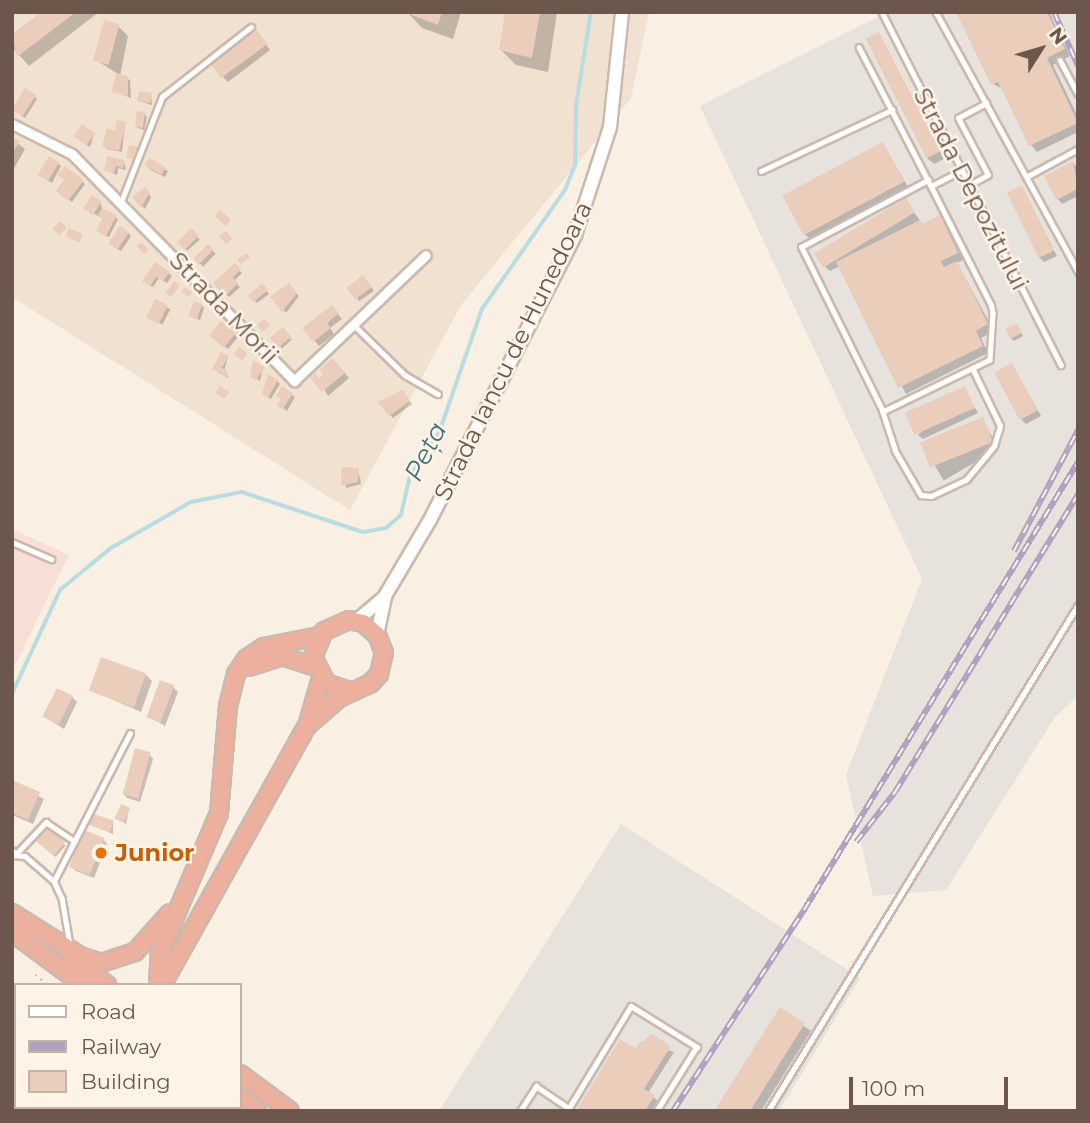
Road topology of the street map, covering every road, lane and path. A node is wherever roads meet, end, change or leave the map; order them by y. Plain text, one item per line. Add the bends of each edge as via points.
1 (622, 12) edge
2 (882, 12) edge
3 (936, 12) edge
4 (251, 27) dead end
5 (859, 47) dead end
6 (1060, 60) dead end
7 (1078, 94) edge
8 (986, 103) junction
9 (891, 110) junction
10 (12, 124) edge
11 (1078, 149) edge
12 (962, 170) junction
13 (761, 171) dead end
14 (1026, 177) junction
15 (928, 180) junction
16 (969, 184) junction
17 (931, 187) junction
18 (121, 202) junction
19 (426, 255) dead end
20 (1078, 271) edge
21 (353, 324) junction
22 (1061, 365) dead end
23 (972, 368) junction
24 (438, 394) dead end
25 (883, 412) junction
26 (12, 542) edge
27 (51, 559) dead end
28 (385, 596) junction
29 (1078, 605) edge
30 (356, 621) junction
31 (377, 635) junction
32 (319, 636) junction
33 (318, 673) junction
34 (233, 684) junction
35 (349, 691) junction
36 (307, 726) junction
37 (130, 733) dead end
38 (74, 841) junction
39 (14, 853) edge
40 (54, 881) junction
41 (189, 890) junction
42 (12, 915) edge
43 (12, 932) edge
44 (12, 944) edge
45 (71, 950) junction
46 (35, 975) dead end
47 (45, 983) edge
48 (64, 983) edge
49 (80, 983) edge
50 (104, 983) edge
51 (160, 983) edge
52 (161, 983) edge
53 (242, 1075) edge
54 (242, 1086) edge
55 (242, 1100) edge
56 (569, 1109) edge
57 (257, 1111) edge
58 (274, 1111) edge
59 (290, 1111) edge
60 (520, 1111) edge
61 (657, 1111) edge
62 (768, 1111) edge

1 - 28 street, Strada Iancu de Hunedoara via 610,127 575,235 430,520
2 - 12 lane, Strada Depozitului
3 - 8 lane
4 - 18 lane via 162,97
5 - 9 lane
6 - 7 lane
8 - 14 lane
8 - 16 lane via 958,118 988,175
9 - 13 lane
9 - 15 lane
10 - 18 street, Strada Morii via 72,154
11 - 14 lane
12 - 16 lane, Strada Depozitului
12 - 17 lane
14 - 20 lane
15 - 17 lane
15 - 25 lane via 801,247
16 - 22 lane, Strada Depozitului
17 - 23 lane via 993,313 993,355
18 - 21 street, Strada Morii via 294,381
19 - 21 street, Strada Morii
21 - 24 lane via 405,375
23 - 25 lane
23 - 25 lane via 1000,426 980,467 956,485 931,496 921,495 895,450
26 - 27 lane
28 - 30 street, Strada Iancu de Hunedoara
28 - 31 street, Strada Iancu de Hunedoara
29 - 62 lane
30 - 31 highway
30 - 32 highway via 335,623
31 - 35 highway via 384,653 379,674 361,689
32 - 33 highway
32 - 34 highway via 264,647 246,659
33 - 34 highway via 291,657 271,657 252,665
33 - 35 highway
33 - 36 highway
34 - 41 highway via 219,813
35 - 36 highway
36 - 52 highway
37 - 38 lane
38 - 39 lane via 51,823 42,822
38 - 40 lane
39 - 40 lane via 39,866
40 - 45 lane via 62,898
41 - 45 highway via 127,957 101,963
41 - 51 highway via 160,952
42 - 45 highway
42 - 50 highway
43 - 49 highway
44 - 48 highway
46 - 47 path
53 - 59 highway
54 - 58 highway
55 - 57 highway
56 - 60 lane via 537,1086
56 - 61 lane via 631,1006 697,1047

